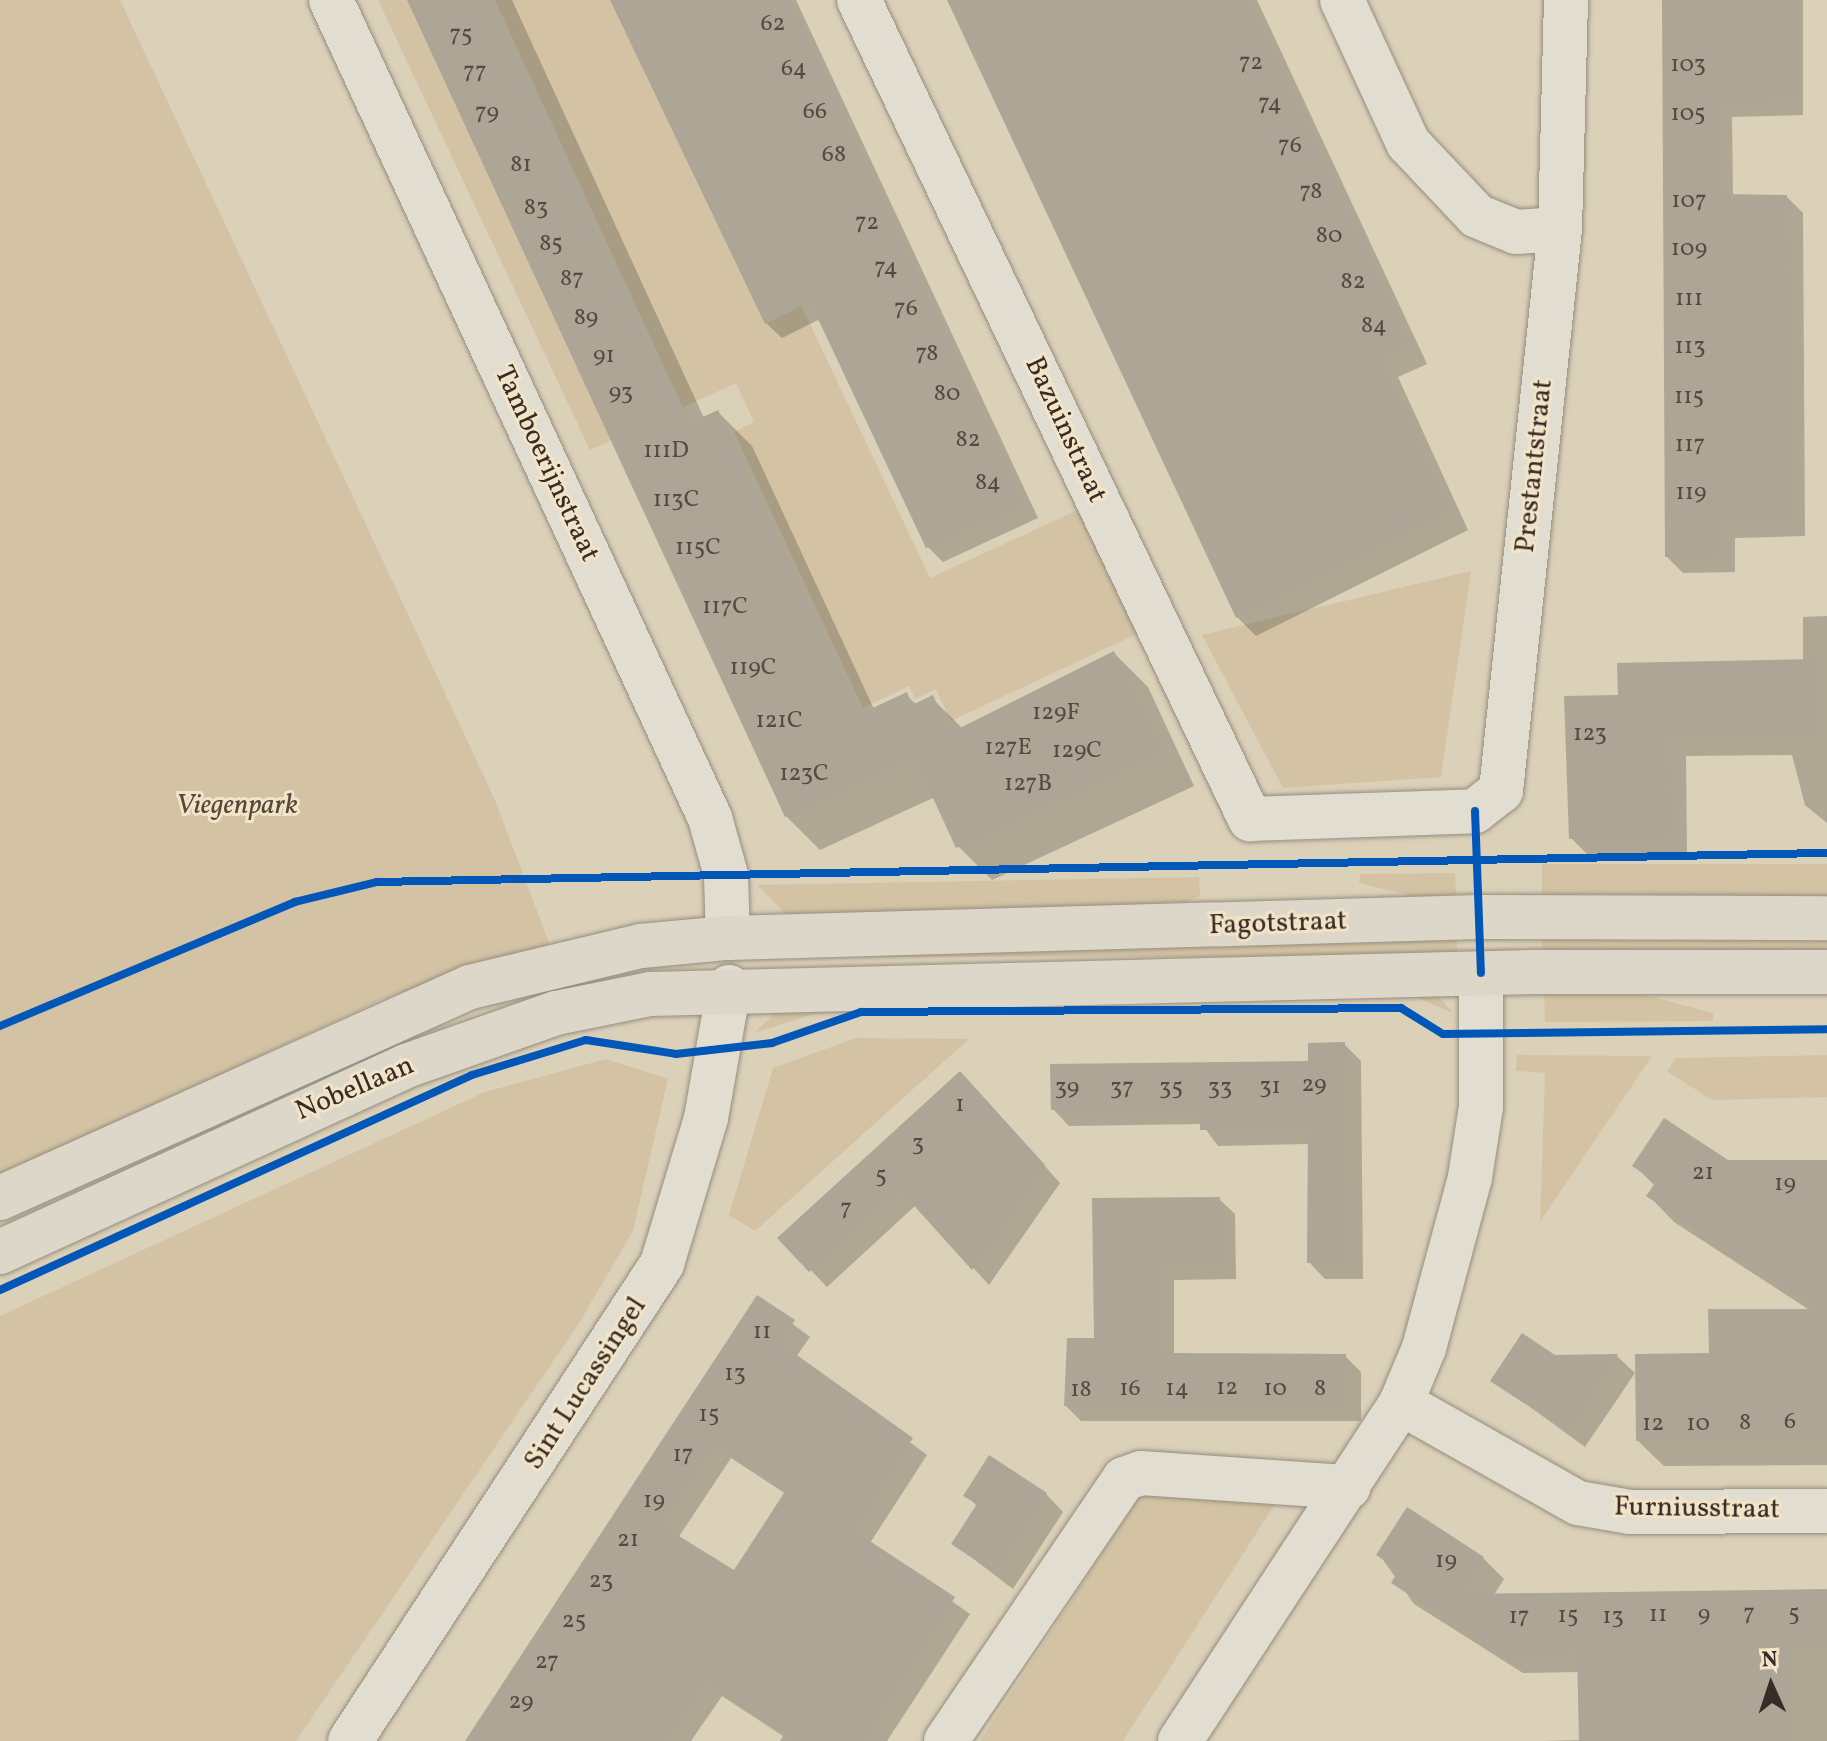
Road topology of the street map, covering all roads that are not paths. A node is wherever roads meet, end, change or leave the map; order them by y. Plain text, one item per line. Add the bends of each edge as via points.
1 (331, 0) edge
2 (859, 0) edge
3 (1342, 0) edge
4 (1566, 0) edge
5 (1560, 229) junction
6 (1475, 811) joint
7 (1827, 918) edge
8 (728, 938) junction
9 (1827, 972) edge
10 (1481, 973) junction
11 (729, 987) junction
12 (0, 1198) edge
13 (0, 1252) edge
14 (1401, 1403) junction
15 (1349, 1487) junction
16 (1827, 1511) edge
17 (350, 1741) edge
18 (946, 1741) edge
19 (1180, 1741) edge

1 - 8 street, Tamboerijnstraat via 710,818 726,875
2 - 6 street, Bazuinstraat via 1250,819
3 - 5 street via 1408,143 1477,216 1516,232
4 - 5 street, Prestantstraat
5 - 6 street, Prestantstraat via 1501,791
7 - 8 main road, Fagotstraat via 1479,917
8 - 12 main road, Nobellaan via 540,965 470,987
9 - 10 main road, Fagotstraat
10 - 11 main road, Fagotstraat
10 - 14 street via 1481,1107 1470,1177 1444,1290
11 - 13 main road, Nobellaan via 611,1001 499,1031 278,1122
11 - 17 street, Sint Lucassingel via 706,1118 662,1264
14 - 15 street
14 - 16 street, Furniusstraat via 1578,1503 1630,1512
15 - 18 street via 1141,1473 1124,1479
15 - 19 street

